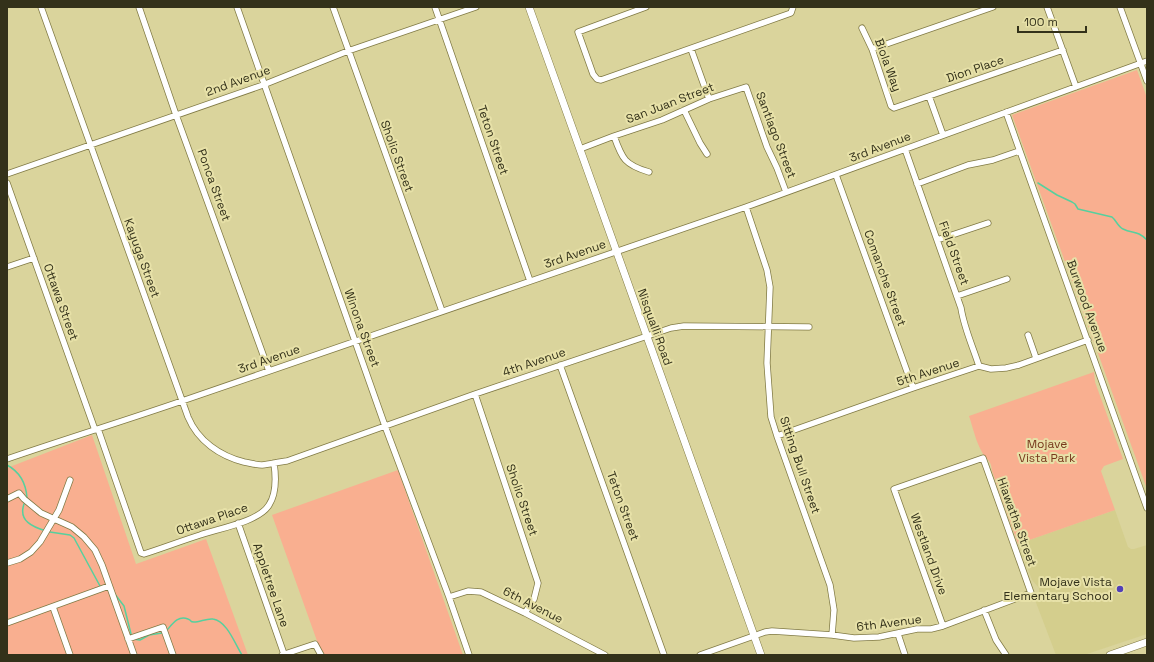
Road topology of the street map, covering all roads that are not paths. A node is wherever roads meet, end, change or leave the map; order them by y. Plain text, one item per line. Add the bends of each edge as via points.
1 (41, 7) edge
2 (139, 7) edge
3 (236, 7) edge
4 (333, 7) edge
5 (435, 7) edge
6 (476, 7) edge
7 (529, 7) edge
8 (646, 7) edge
9 (993, 7) edge
10 (1047, 7) edge
11 (1120, 7) edge
12 (793, 9) edge
13 (440, 19) junction
14 (862, 28) dead end
15 (691, 49) junction
16 (872, 49) junction
17 (1063, 50) junction
18 (348, 51) junction
19 (1147, 61) edge
20 (1141, 64) junction
21 (1147, 81) edge
22 (264, 85) junction
23 (746, 87) joint
24 (1076, 87) junction
25 (929, 96) junction
26 (709, 99) junction
27 (894, 108) joint
28 (684, 110) junction
29 (1006, 112) junction
30 (176, 115) junction
31 (943, 135) junction
32 (614, 136) junction
33 (90, 146) junction
34 (905, 148) junction
35 (580, 149) junction
36 (1019, 151) junction
37 (707, 154) dead end
38 (649, 172) dead end
39 (7, 174) edge
40 (836, 175) junction
41 (7, 183) edge
42 (917, 184) junction
43 (786, 192) junction
44 (746, 207) junction
45 (988, 223) dead end
46 (937, 240) junction
47 (616, 251) junction
48 (34, 258) junction
49 (7, 267) edge
50 (1007, 278) dead end
51 (530, 281) junction
52 (957, 296) junction
53 (442, 311) junction
54 (769, 326) junction
55 (809, 327) dead end
56 (1028, 335) dead end
57 (646, 336) junction
58 (1088, 340) junction
59 (356, 341) junction
60 (1036, 358) junction
61 (560, 365) junction
62 (978, 366) junction
63 (269, 371) junction
64 (913, 388) junction
65 (474, 394) junction
66 (182, 401) junction
67 (386, 426) junction
68 (96, 429) junction
69 (777, 436) junction
70 (7, 459) edge
71 (274, 463) junction
72 (70, 480) dead end
73 (894, 489) joint
74 (7, 499) edge
75 (1147, 508) edge
76 (53, 518) junction
77 (238, 523) junction
78 (141, 553) joint
79 (7, 563) edge
80 (109, 586) junction
81 (1031, 593) joint
82 (449, 597) junction
83 (53, 607) junction
84 (984, 610) junction
85 (525, 612) junction
86 (7, 622) edge
87 (943, 626) junction
88 (898, 634) junction
89 (832, 635) junction
90 (754, 636) junction
91 (128, 639) junction
92 (1147, 642) edge
93 (283, 654) edge
94 (70, 655) edge
95 (134, 655) edge
96 (173, 655) edge
97 (321, 655) edge
98 (469, 655) edge
99 (605, 655) edge
100 (664, 655) edge
101 (700, 655) edge
102 (761, 655) edge
103 (905, 655) edge
104 (1006, 655) edge
105 (1110, 655) edge

1 - 33 street, Kayuga Street
2 - 30 street, Ponca Street
3 - 22 street, Winona Street
4 - 18 street, Sholic Street
5 - 13 street, Teton Street
6 - 13 street, 2nd Avenue
7 - 35 main road, Nisqualli Road
8 - 15 street via 578,32 596,79 601,80
9 - 16 street
10 - 17 street
11 - 20 street
12 - 15 street via 791,13
13 - 18 street, 2nd Avenue
13 - 51 street, Teton Street
14 - 16 street, Biola Way
15 - 26 street
16 - 27 street, Biola Way via 891,106
17 - 24 street
17 - 25 street, Dion Place
18 - 22 street, 2nd Avenue
18 - 53 street, Sholic Street
19 - 20 street, 3rd Avenue
20 - 21 street
20 - 24 street, 3rd Avenue
22 - 30 street, 2nd Avenue
22 - 59 street, Winona Street
23 - 26 street, San Juan Street
23 - 43 street, Santiago Street
24 - 29 street, 3rd Avenue
25 - 27 street, Dion Place
25 - 31 street
26 - 28 street, San Juan Street
28 - 32 street, San Juan Street
28 - 37 street
29 - 31 street, 3rd Avenue
29 - 36 street, Burwood Avenue
30 - 33 street, 2nd Avenue
30 - 63 street, Ponca Street
31 - 34 street, 3rd Avenue
32 - 35 street, San Juan Street
32 - 38 street via 627,163
33 - 39 street, 2nd Avenue
33 - 66 street, Kayuga Street
34 - 40 street, 3rd Avenue
34 - 42 street, Field Street
35 - 47 main road, Nisqualli Road
36 - 42 street via 992,160 968,164
36 - 58 street, Burwood Avenue
40 - 43 street, 3rd Avenue
40 - 64 street, Comanche Street
41 - 48 street, Ottawa Street
42 - 46 street, Field Street
43 - 44 street, 3rd Avenue
44 - 47 street, 3rd Avenue
44 - 54 street, Sitting Bull Street via 767,270 770,287
45 - 46 street
46 - 52 street, Field Street
47 - 51 street, 3rd Avenue
47 - 57 main road, Nisqualli Road
48 - 49 street
48 - 68 street, Ottawa Street
50 - 52 street
51 - 53 street, 3rd Avenue
52 - 62 street, Field Street
53 - 59 street, 3rd Avenue
54 - 55 street, 4th Avenue
54 - 57 street, 4th Avenue via 684,326
54 - 69 street, Sitting Bull Street via 768,389 771,417
56 - 60 street
57 - 61 street, 4th Avenue
57 - 90 main road, Nisqualli Road
58 - 60 street, 5th Avenue
58 - 75 street, Burwood Avenue
59 - 63 street, 3rd Avenue
59 - 67 street, Winona Street
60 - 62 street, 5th Avenue via 1006,368 991,369
61 - 65 street, 4th Avenue
61 - 100 street, Teton Street
62 - 64 street, 5th Avenue
63 - 66 street, 3rd Avenue
64 - 69 street, 5th Avenue
65 - 67 street, 4th Avenue
65 - 85 street, Sholic Street via 538,583 534,599
66 - 68 street, 3rd Avenue
66 - 71 street, Kayuga Street via 194,429 220,453 247,463
67 - 71 street, 4th Avenue via 287,461
67 - 82 street, Winona Street
68 - 70 street, 3rd Avenue
68 - 78 street, Ottawa Street
69 - 89 street, Sitting Bull Street via 830,585 834,610
71 - 77 street, Ottawa Place via 275,491 269,506 256,517
72 - 76 street via 59,510
73 - 81 street, Hiawatha Street via 983,458
73 - 87 street, Westland Drive
74 - 76 street via 19,493 42,513
76 - 79 street via 40,542 31,552
76 - 80 street via 84,537 95,550
77 - 78 street, Ottawa Place
77 - 93 street, Appletree Lane
80 - 83 street
80 - 91 street
81 - 84 street, 6th Avenue
82 - 85 street, 6th Avenue via 468,591 481,592
82 - 98 street, Winona Street
83 - 86 street
83 - 94 street
84 - 87 street, 6th Avenue
84 - 104 street via 996,640
85 - 99 street, 6th Avenue
87 - 88 street, 6th Avenue
88 - 89 street, 6th Avenue via 854,638
88 - 103 street
89 - 90 street, 6th Avenue via 772,631
90 - 101 street, 6th Avenue
90 - 102 main road, Nisqualli Road
91 - 95 street
91 - 96 street via 163,627
92 - 105 main road
93 - 97 street via 315,644

